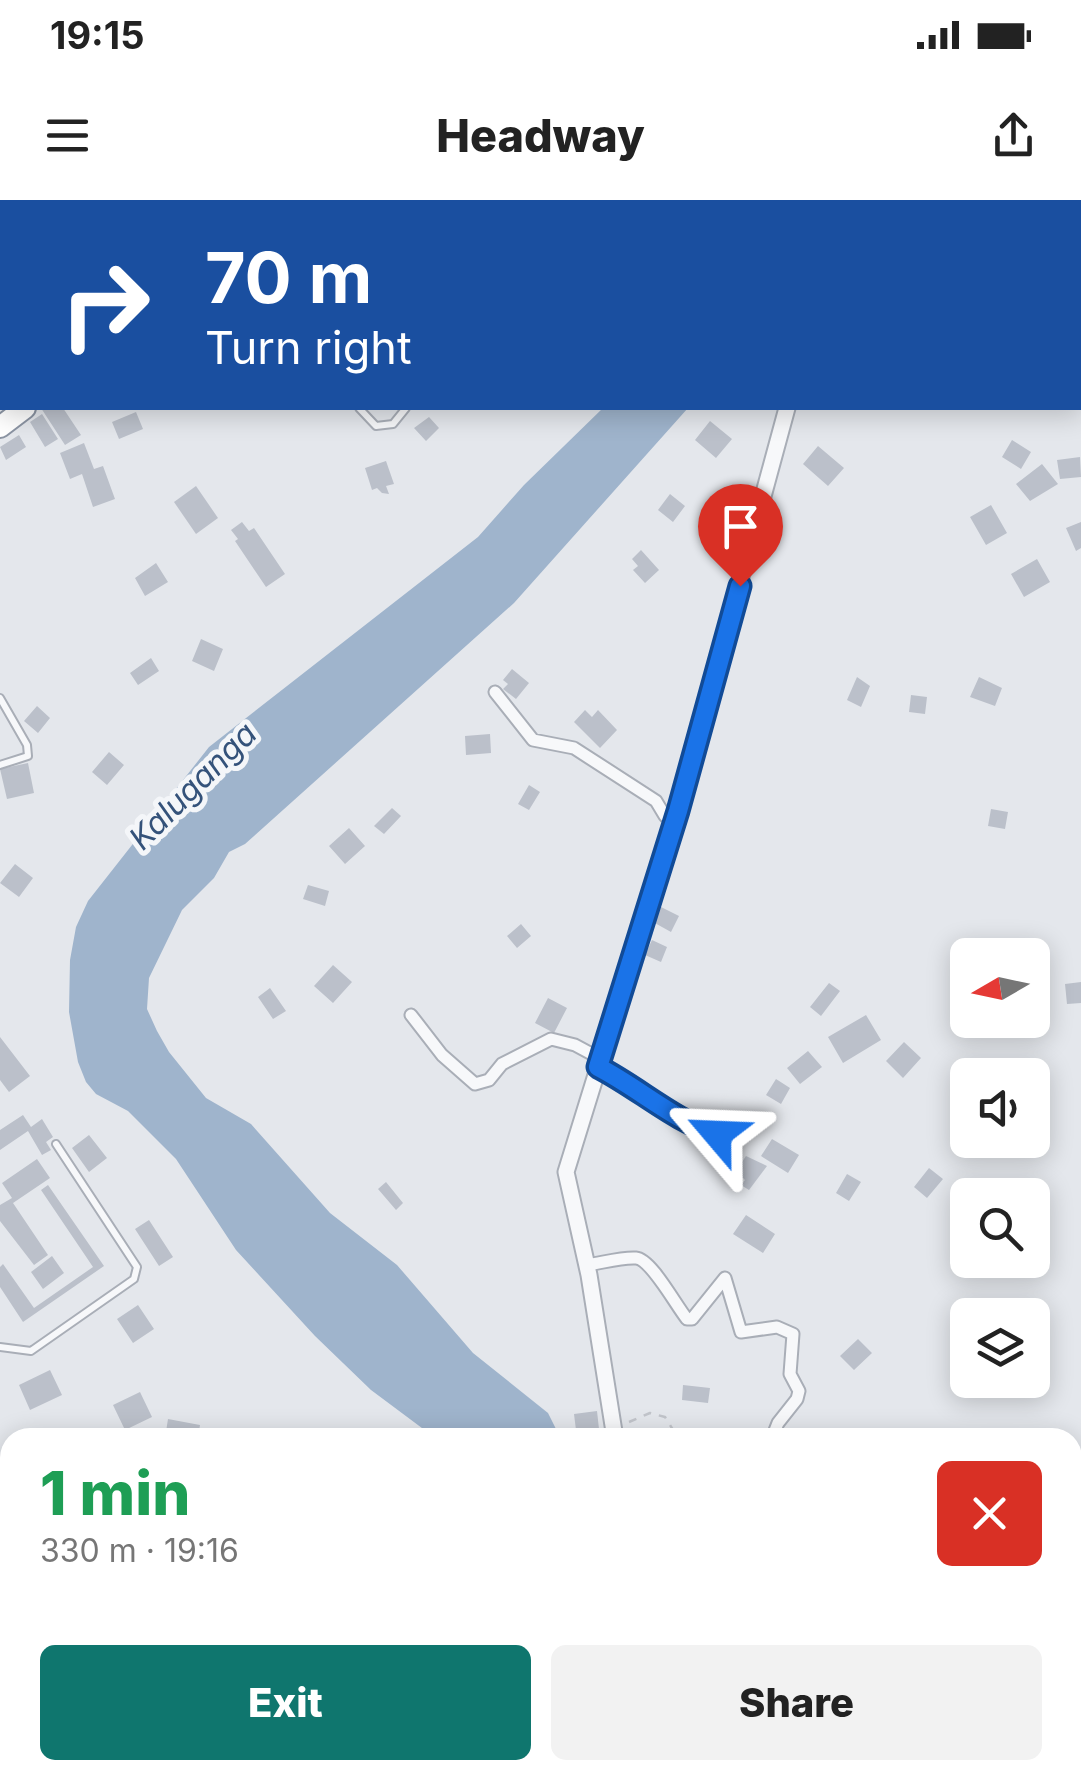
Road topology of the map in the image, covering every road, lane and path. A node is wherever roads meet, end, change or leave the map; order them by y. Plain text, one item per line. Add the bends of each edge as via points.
1 (22, 410) edge
2 (361, 410) edge
3 (404, 410) edge
4 (787, 410) edge
5 (0, 427) edge
6 (495, 692) dead end
7 (0, 698) edge
8 (0, 765) edge
9 (678, 811) junction
10 (412, 1015) dead end
11 (599, 1063) junction
12 (745, 1134) dead end
13 (56, 1144) dead end
14 (587, 1265) junction
15 (0, 1347) edge
16 (614, 1428) edge
17 (625, 1428) edge
18 (672, 1428) edge
19 (776, 1428) edge

1 - 5 highway
2 - 3 lane via 376,426 393,424
4 - 9 street
6 - 9 street via 534,740 574,748 656,801 665,816
7 - 8 lane via 28,756
9 - 11 street
10 - 11 street via 475,1084 551,1039 575,1045
11 - 12 street via 694,1127
11 - 14 street via 566,1172
13 - 15 lane via 138,1266 134,1279 30,1351
14 - 16 street
14 - 19 street via 638,1258 654,1266 662,1288 692,1319 726,1278 742,1332 777,1328 793,1334 790,1374 797,1400
17 - 18 path via 650,1413 665,1417

